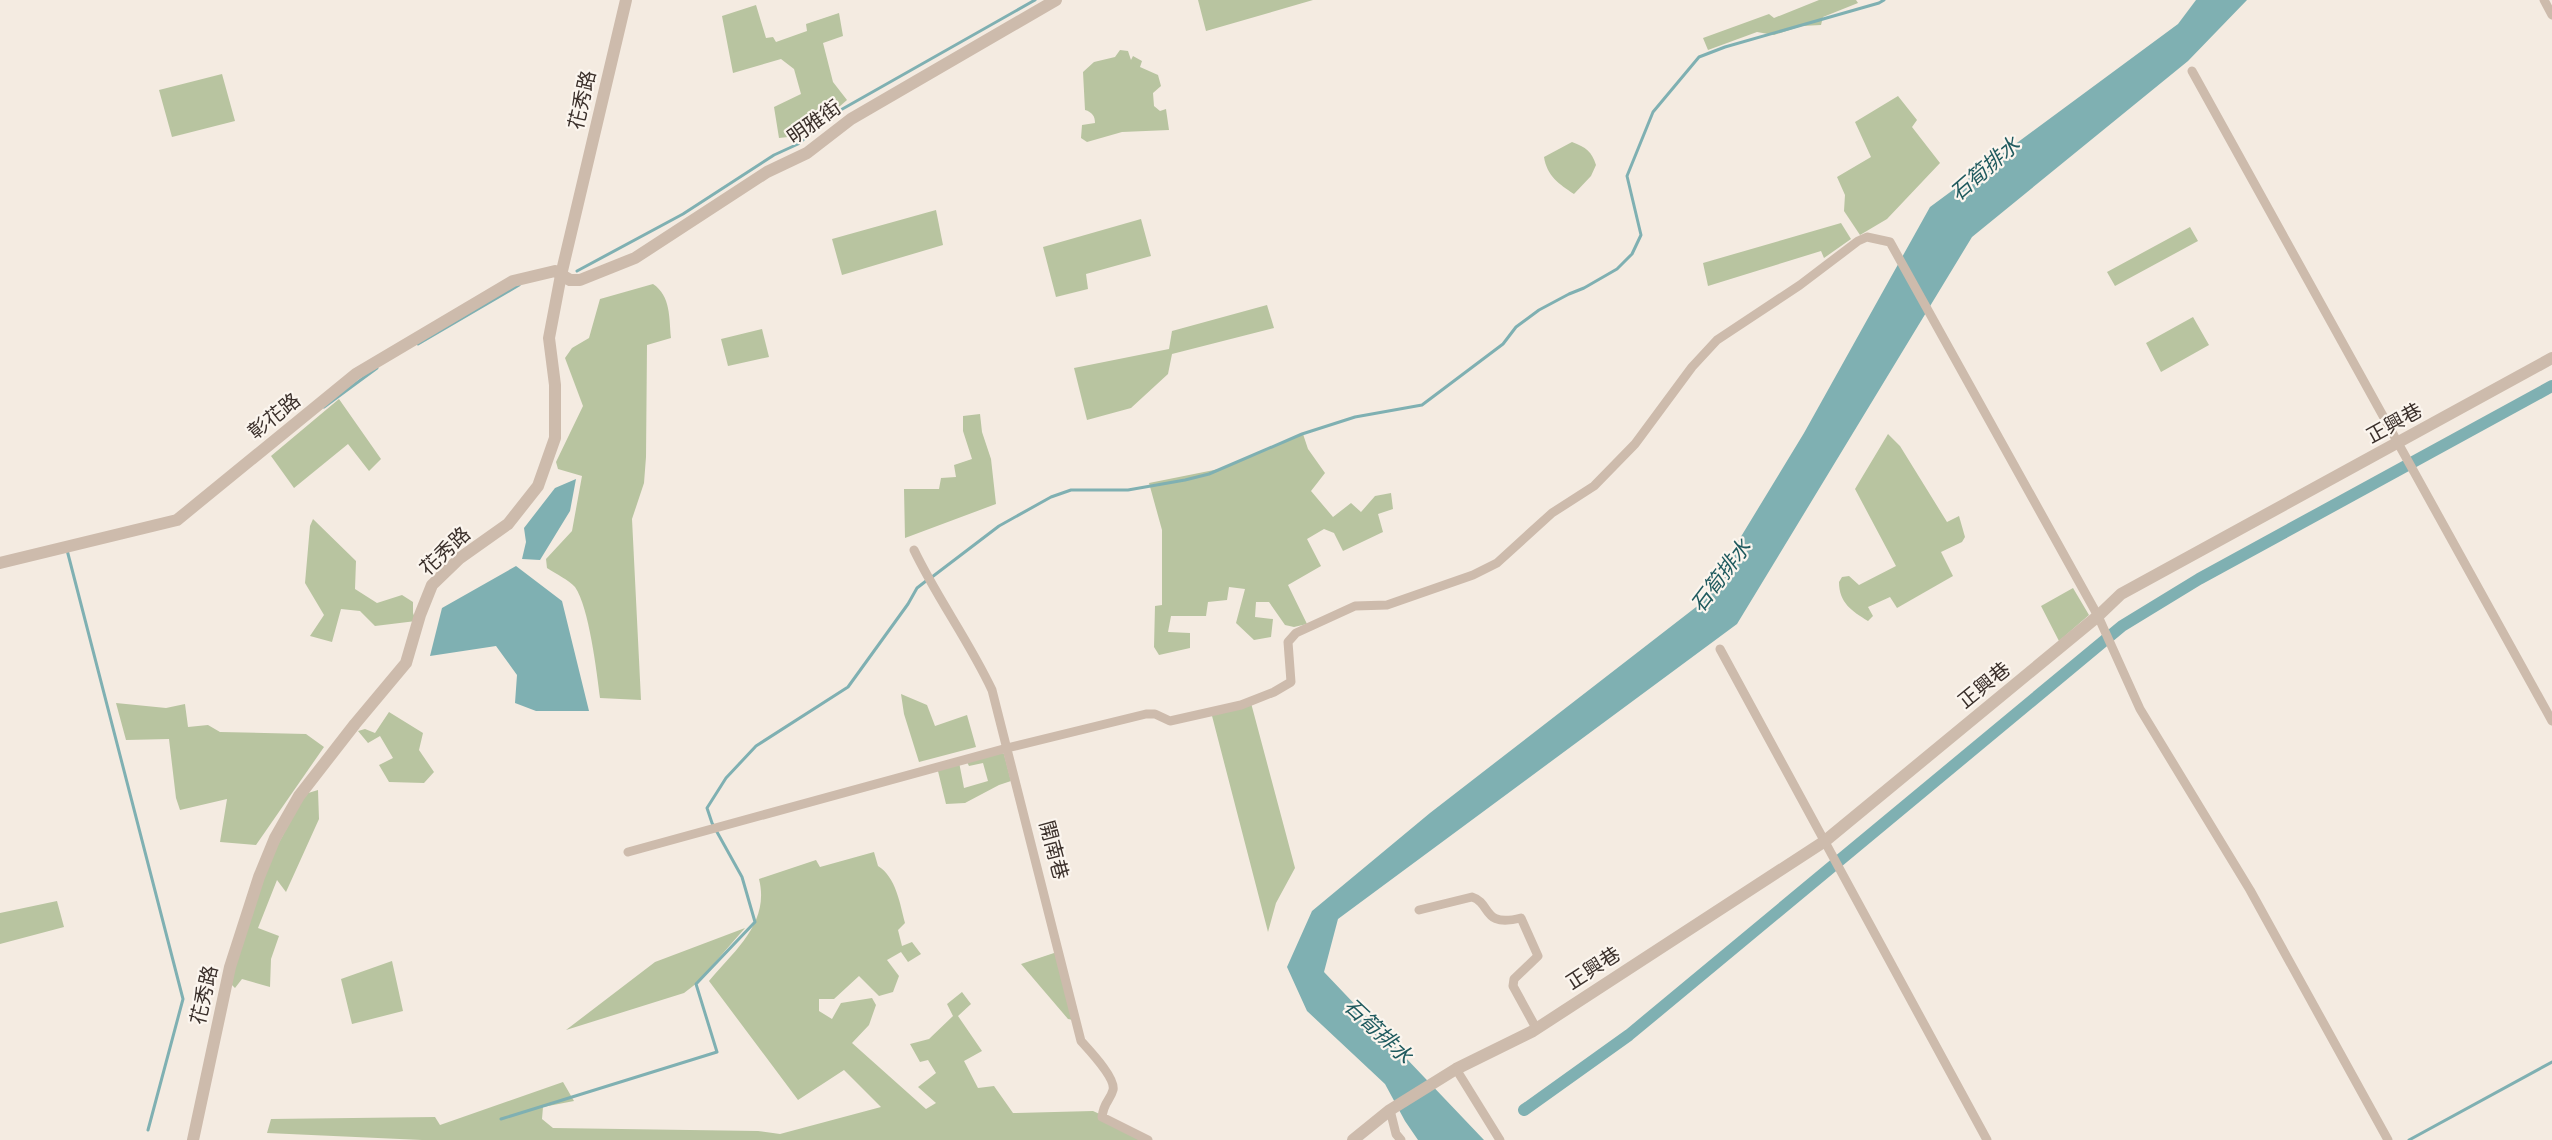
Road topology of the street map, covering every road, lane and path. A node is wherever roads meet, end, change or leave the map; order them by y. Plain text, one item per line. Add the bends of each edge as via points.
1 (626, 0) edge
2 (1056, 0) edge
3 (2544, 0) edge
4 (2552, 15) edge
5 (2192, 71) dead end
6 (561, 275) junction
7 (2552, 358) edge
8 (2399, 443) junction
9 (914, 550) dead end
10 (0, 563) edge
11 (2098, 616) junction
12 (1720, 649) dead end
13 (2552, 722) edge
14 (1007, 748) junction
15 (1825, 841) junction
16 (628, 852) dead end
17 (1419, 910) dead end
18 (1536, 1028) junction
19 (1456, 1069) junction
20 (1390, 1110) junction
21 (194, 1140) edge
22 (1148, 1140) edge
23 (1353, 1140) edge
24 (1401, 1140) edge
25 (1500, 1140) edge
26 (1987, 1140) edge
27 (2388, 1140) edge

1 - 6 street, 花秀路
2 - 6 street, 明雅街 via 851,119 807,153 767,172 634,258 580,280
3 - 4 street
5 - 8 street
6 - 10 street, 彰花路 via 555,271 513,281 356,374 177,520
6 - 21 street, 花秀路 via 549,338 555,385 555,438 538,486 508,524 460,558 432,585 406,663 299,796 275,838 230,967
7 - 8 street, 正興巷
8 - 11 street, 正興巷 via 2121,594
8 - 13 street
9 - 14 street, 開南巷 via 992,690
11 - 14 street via 1890,242 1867,237 1717,340 1635,444 1602,478 1552,513 1497,563 1387,605 1355,606 1296,633 1288,642 1292,682 1241,705 1170,721 1146,714
11 - 15 street, 正興巷
11 - 27 street via 2140,709 2250,890
12 - 15 street
14 - 16 street
14 - 22 street, 開南巷 via 1082,1041 1112,1080 1113,1090 1102,1117
15 - 18 street, 正興巷
15 - 26 street
17 - 18 street via 1472,897 1478,898 1487,913 1497,919 1507,922 1521,918 1538,956 1514,979 1513,986
18 - 19 street, 正興巷
19 - 20 street, 正興巷
19 - 25 street
20 - 23 street
20 - 24 street

